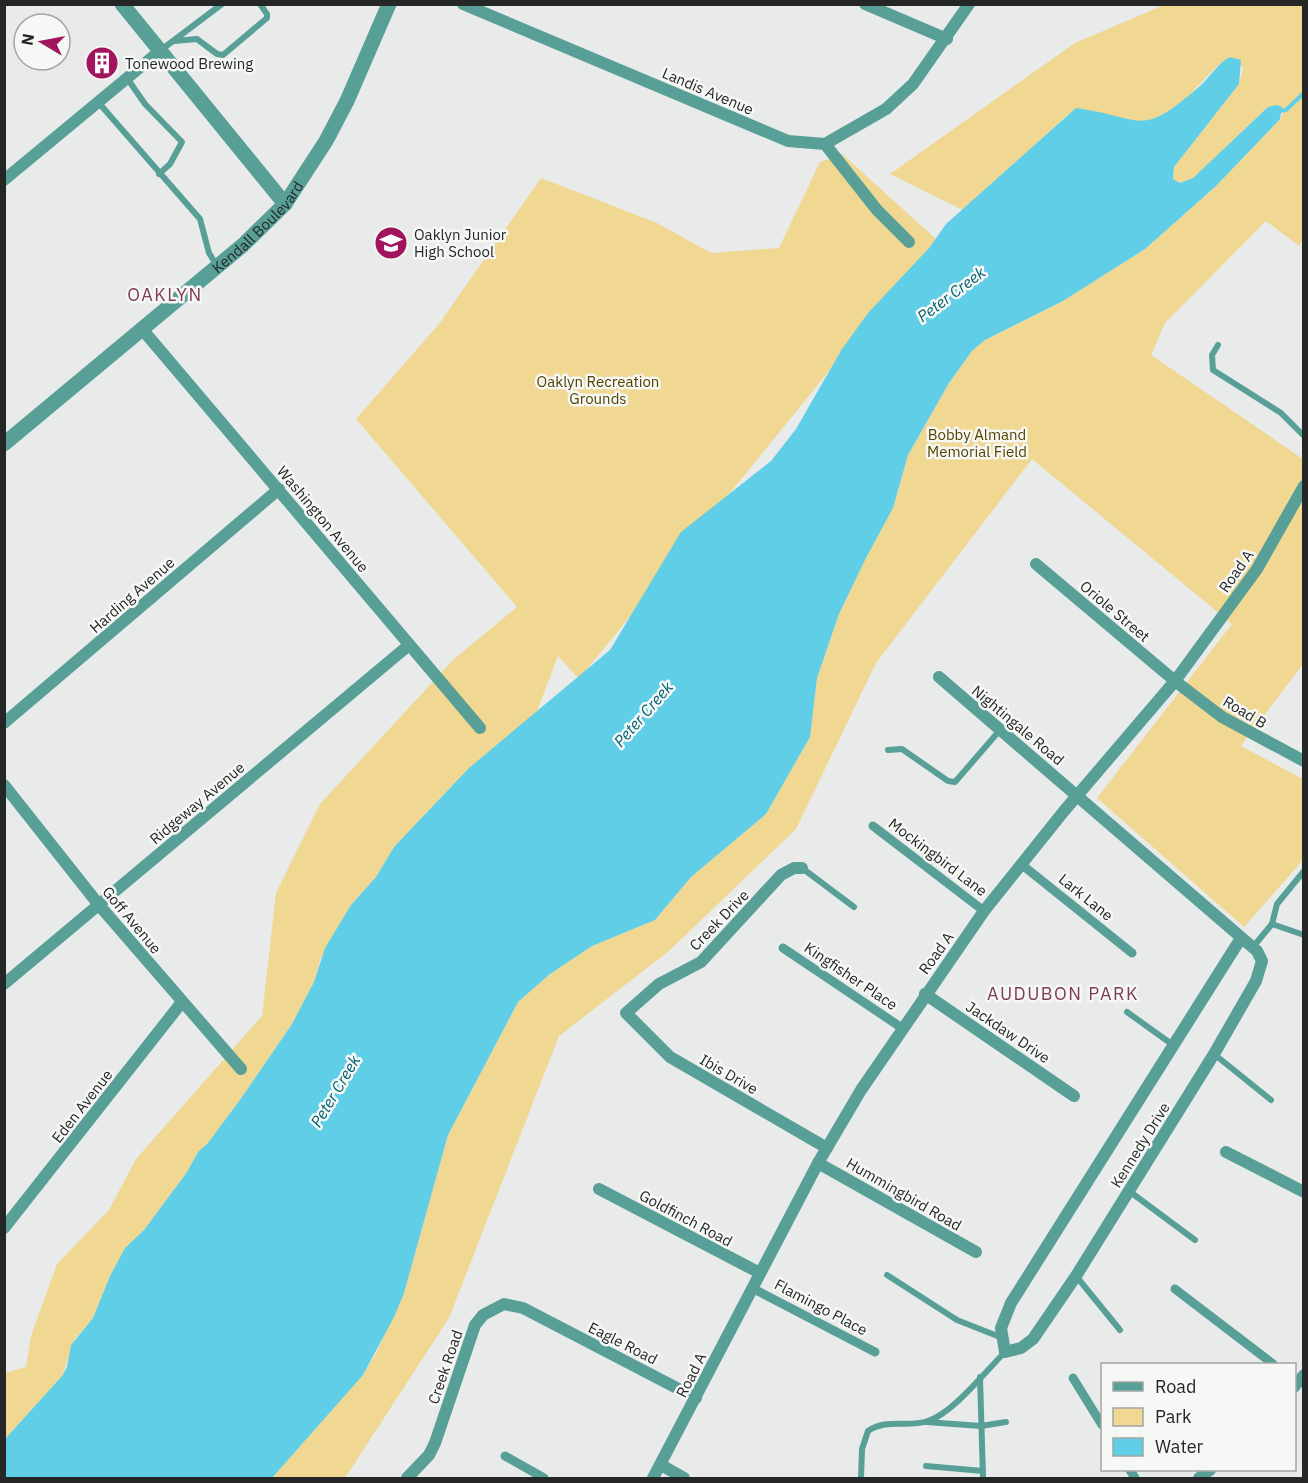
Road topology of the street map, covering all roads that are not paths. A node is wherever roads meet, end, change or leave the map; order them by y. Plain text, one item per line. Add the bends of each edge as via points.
1 (122, 4) edge
2 (222, 4) edge
3 (260, 4) edge
4 (389, 4) edge
5 (463, 4) edge
6 (866, 4) edge
7 (969, 4) edge
8 (947, 39) junction
9 (174, 41) junction
10 (161, 50) junction
11 (127, 78) junction
12 (98, 102) junction
13 (825, 144) junction
14 (159, 174) junction
15 (4, 180) edge
16 (285, 204) junction
17 (909, 242) dead end
18 (217, 267) junction
19 (142, 329) junction
20 (1218, 345) dead end
21 (1304, 436) edge
22 (4, 444) edge
23 (1304, 486) edge
24 (279, 489) junction
25 (1036, 564) dead end
26 (409, 645) junction
27 (939, 677) dead end
28 (1175, 681) junction
29 (4, 723) edge
30 (480, 728) dead end
31 (1000, 729) junction
32 (888, 750) dead end
33 (1304, 761) edge
34 (4, 785) edge
35 (1078, 796) junction
36 (873, 826) dead end
37 (1021, 864) junction
38 (801, 868) joint
39 (1304, 872) edge
40 (99, 905) junction
41 (854, 908) dead end
42 (984, 911) junction
43 (1272, 924) junction
44 (1304, 935) edge
45 (1241, 938) junction
46 (1252, 947) junction
47 (783, 948) dead end
48 (1132, 953) dead end
49 (4, 984) edge
50 (925, 994) junction
51 (182, 1002) junction
52 (1126, 1012) dead end
53 (626, 1013) joint
54 (902, 1029) junction
55 (1173, 1046) junction
56 (1214, 1054) junction
57 (241, 1069) dead end
58 (1074, 1096) dead end
59 (1270, 1100) dead end
60 (827, 1148) junction
61 (1226, 1152) dead end
62 (818, 1163) junction
63 (599, 1189) dead end
64 (1129, 1191) junction
65 (1304, 1192) edge
66 (4, 1228) edge
67 (1195, 1240) dead end
68 (976, 1252) dead end
69 (760, 1273) junction
70 (887, 1275) dead end
71 (1076, 1276) junction
72 (752, 1288) junction
73 (1174, 1289) dead end
74 (536, 1315) joint
75 (1120, 1330) dead end
76 (1000, 1337) junction
77 (875, 1352) dead end
78 (1005, 1352) junction
79 (1270, 1363) edge
80 (980, 1377) junction
81 (1073, 1378) dead end
82 (696, 1398) junction
83 (926, 1422) junction
84 (1006, 1422) dead end
85 (1101, 1423) edge
86 (981, 1426) junction
87 (505, 1456) dead end
88 (661, 1465) junction
89 (926, 1466) dead end
90 (983, 1471) junction
91 (407, 1479) edge
92 (544, 1479) edge
93 (653, 1479) edge
94 (684, 1479) edge
95 (861, 1479) edge
96 (983, 1479) edge

1 - 10 street
2 - 9 lane
3 - 9 lane via 267,18 223,56 197,39
4 - 16 street, Kendall Boulevard via 347,101
5 - 13 street, Landis Avenue via 788,141
6 - 8 street
7 - 8 street
8 - 13 street via 899,98
9 - 10 lane
10 - 11 street
10 - 16 street
11 - 12 street
11 - 14 lane via 145,104 182,142 170,164
12 - 14 lane
12 - 15 street
13 - 17 street via 877,210
14 - 18 lane via 200,219
16 - 18 street, Kendall Boulevard
18 - 19 street, Kendall Boulevard
19 - 22 street, Kendall Boulevard
19 - 24 street, Washington Avenue
20 - 21 lane via 1212,355 1213,370 1281,413
23 - 28 street, Road A via 1257,569
24 - 26 street, Washington Avenue
24 - 29 street, Harding Avenue
25 - 28 street, Oriole Street
26 - 30 street, Washington Avenue
26 - 40 street, Ridgeway Avenue
27 - 31 street, Nightingale Road
28 - 33 street, Road B via 1222,717
28 - 35 street, Road A
31 - 32 lane via 955,782 902,749
31 - 35 street, Nightingale Road
34 - 40 street, Goff Avenue
35 - 37 street, Road A
35 - 45 street
36 - 42 street, Mockingbird Lane
37 - 42 street, Road A
37 - 48 street, Lark Lane
38 - 41 lane
38 - 53 street, Creek Drive via 781,875 701,962 659,984
39 - 43 lane via 1277,904
40 - 49 street, Ridgeway Avenue
40 - 51 street, Goff Avenue
42 - 50 street, Road A
43 - 44 lane
43 - 46 lane
45 - 46 street
45 - 55 street, Kennedy Drive
46 - 56 street, Kennedy Drive via 1260,956 1260,972
47 - 54 street, Kingfisher Place
50 - 54 street, Road A
50 - 58 street, Jackdaw Drive
51 - 57 street, Goff Avenue
51 - 66 street, Eden Avenue
52 - 55 lane
53 - 60 street, Ibis Drive via 670,1057
54 - 60 street, Road A
55 - 76 street, Kennedy Drive via 1011,1303
56 - 59 lane
56 - 64 street, Kennedy Drive
60 - 62 street, Road A
61 - 65 street
62 - 68 street, Hummingbird Road
62 - 69 street, Road A
63 - 69 street, Goldfinch Road
64 - 67 lane
64 - 71 street, Kennedy Drive
69 - 72 street, Road A
70 - 76 lane via 957,1320
71 - 75 lane
71 - 78 street, Kennedy Drive via 1033,1339 1021,1348
72 - 77 street, Flamingo Place
72 - 82 street, Road A
73 - 79 street
74 - 82 street, Eagle Road
74 - 91 street, Creek Road via 504,1304 483,1315 470,1338 435,1443
76 - 78 street
78 - 80 lane, Kennedy Drive
80 - 83 lane, Kennedy Drive via 942,1413
80 - 86 lane
81 - 85 street
82 - 88 street, Road A
83 - 86 lane
83 - 95 lane via 883,1424 868,1431 862,1449
84 - 86 lane
86 - 90 lane
87 - 92 street
88 - 93 street, Road A
88 - 94 street
89 - 90 lane
90 - 96 lane

